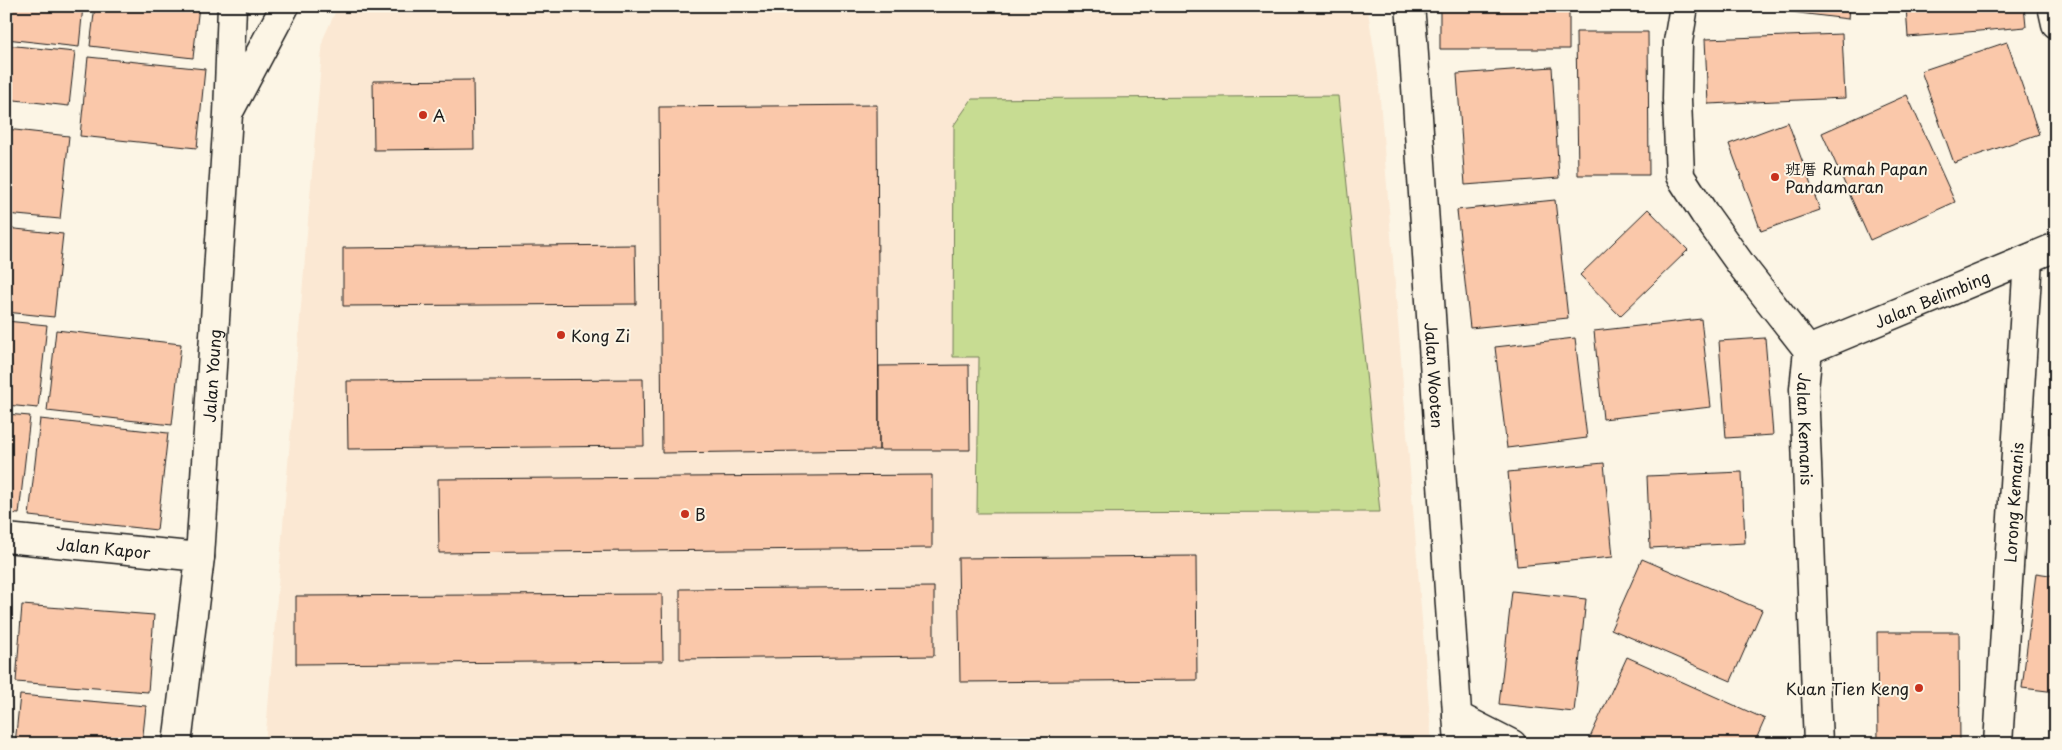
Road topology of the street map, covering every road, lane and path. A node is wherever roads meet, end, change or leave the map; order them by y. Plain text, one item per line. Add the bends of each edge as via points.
1 (232, 6) edge
2 (285, 6) edge
3 (1410, 6) edge
4 (1684, 6) edge
5 (2052, 6) edge
6 (2056, 24) edge
7 (228, 114) junction
8 (2056, 248) edge
9 (2028, 259) junction
10 (1808, 350) junction
11 (6, 538) edge
12 (200, 557) junction
13 (1457, 716) junction
14 (177, 744) edge
15 (1459, 744) edge
16 (1512, 744) edge
17 (1818, 744) edge
18 (1998, 744) edge

1 - 7 street, Jalan Young
2 - 7 street
3 - 13 street, Jalan Wooten
4 - 10 street, Jalan Kemanis via 1678,42 1680,176 1742,266
5 - 6 street
7 - 12 street, Jalan Young
8 - 9 street, Jalan Belimbing
9 - 10 street, Jalan Belimbing
9 - 18 street, Lorong Kemanis
10 - 17 street, Jalan Kemanis via 1804,389
11 - 12 street, Jalan Kapor
12 - 14 street, Jalan Young
13 - 15 street, Jalan Wooten
13 - 16 street

